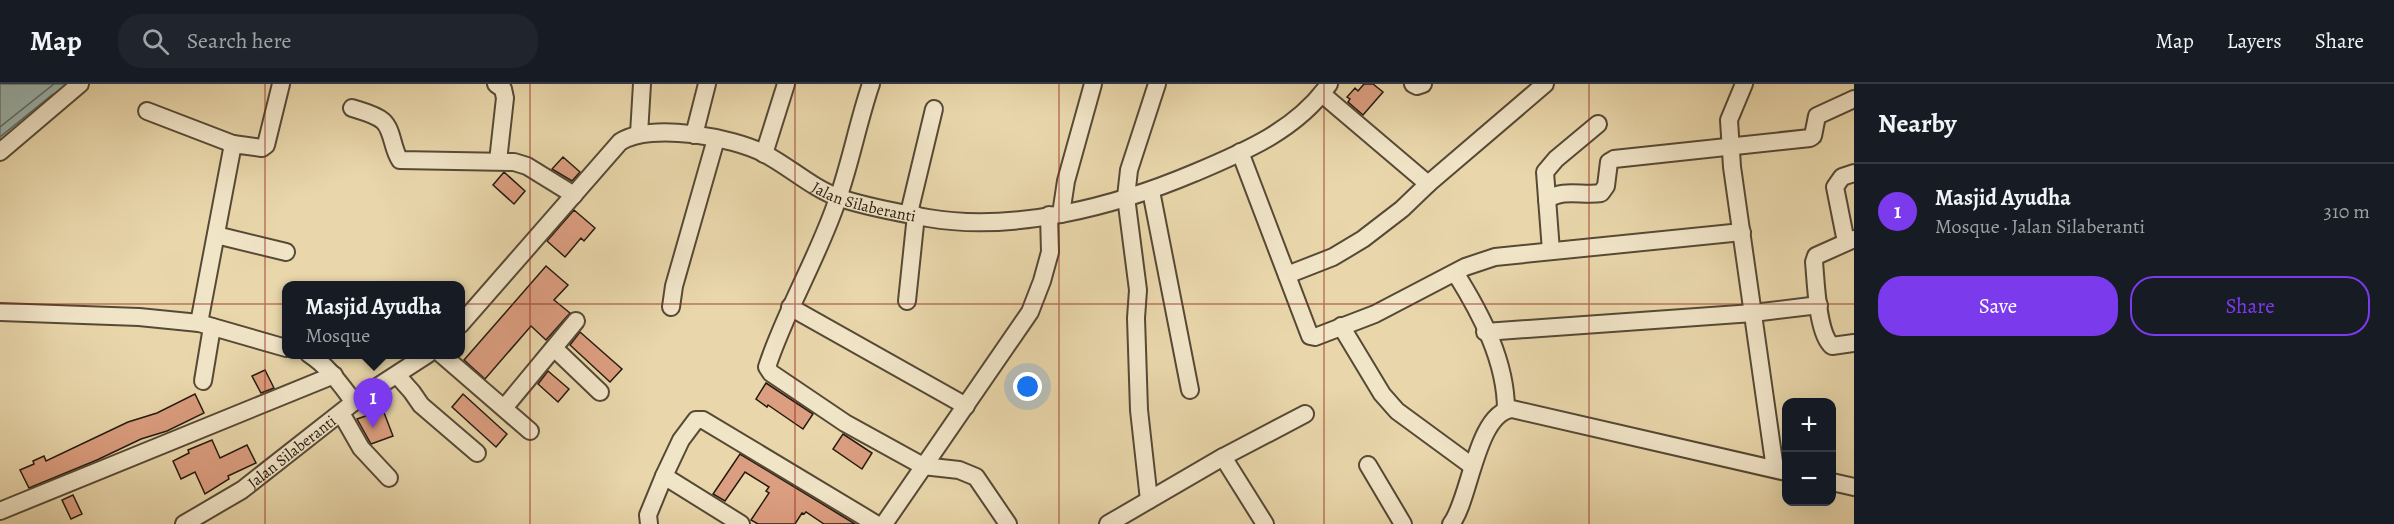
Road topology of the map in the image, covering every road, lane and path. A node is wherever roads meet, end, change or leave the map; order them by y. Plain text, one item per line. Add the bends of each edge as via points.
1 (80, 84) edge
2 (281, 84) edge
3 (496, 84) edge
4 (642, 84) edge
5 (707, 84) edge
6 (786, 84) edge
7 (871, 84) edge
8 (1093, 84) edge
9 (1156, 84) edge
10 (1413, 84) edge
11 (1423, 84) edge
12 (1545, 84) edge
13 (1744, 84) edge
14 (1325, 89) edge
15 (1854, 99) edge
16 (352, 108) dead end
17 (934, 109) dead end
18 (147, 111) dead end
19 (1598, 124) dead end
20 (639, 134) junction
21 (694, 135) junction
22 (716, 139) junction
23 (233, 144) junction
24 (1731, 146) junction
25 (0, 152) edge
26 (1240, 152) junction
27 (764, 154) junction
28 (498, 161) junction
29 (1854, 172) edge
30 (1428, 184) junction
31 (1151, 191) junction
32 (574, 195) junction
33 (1126, 197) junction
34 (838, 198) junction
35 (1547, 200) junction
36 (913, 214) junction
37 (1055, 214) junction
38 (1742, 232) junction
39 (216, 235) junction
40 (1850, 240) edge
41 (1551, 251) junction
42 (286, 252) dead end
43 (1456, 274) junction
44 (1287, 275) junction
45 (907, 301) dead end
46 (1819, 305) junction
47 (671, 307) dead end
48 (790, 307) junction
49 (0, 312) edge
50 (1753, 313) junction
51 (465, 319) edge
52 (576, 321) dead end
53 (206, 325) junction
54 (1341, 326) junction
55 (1485, 332) junction
56 (1854, 343) edge
57 (282, 347) edge
58 (554, 348) junction
59 (316, 359) edge
60 (421, 359) edge
61 (447, 359) edge
62 (334, 375) junction
63 (397, 375) junction
64 (203, 381) dead end
65 (1190, 390) dead end
66 (600, 392) dead end
67 (966, 406) junction
68 (347, 408) junction
69 (504, 408) junction
70 (1506, 410) junction
71 (1305, 414) dead end
72 (530, 431) dead end
73 (477, 453) dead end
74 (1223, 457) junction
75 (1368, 465) dead end
76 (923, 466) junction
77 (1472, 466) junction
78 (1780, 470) edge
79 (664, 476) junction
80 (389, 478) dead end
81 (1836, 483) edge
82 (1854, 487) edge
83 (1149, 500) junction
84 (0, 511) edge
85 (1117, 522) edge
86 (184, 524) edge
87 (649, 524) edge
88 (741, 524) edge
89 (882, 524) edge
90 (1008, 524) edge
91 (1265, 524) edge
92 (1403, 524) edge
93 (1451, 524) edge

1 - 25 street
2 - 23 street via 266,145 262,148
3 - 28 street via 503,89 505,98
4 - 20 street
5 - 21 street
6 - 27 street
7 - 34 street
8 - 37 street
9 - 33 street via 1129,170
10 - 11 street
12 - 30 street
13 - 24 street via 1729,120
14 - 26 street, Jalan Silaberanti via 1285,129
14 - 30 street
15 - 24 street via 1816,116 1810,138
16 - 28 street via 382,121 399,160
17 - 36 street
18 - 23 street
19 - 35 street via 1546,169
20 - 21 street, Jalan Silaberanti
20 - 32 street, Jalan Silaberanti via 620,142
21 - 22 street, Jalan Silaberanti
22 - 27 street, Jalan Silaberanti
22 - 47 street
23 - 39 street
24 - 35 street via 1614,159 1609,162 1605,191 1556,193
24 - 38 street
26 - 31 street, Jalan Silaberanti
26 - 44 street
27 - 34 street, Jalan Silaberanti
28 - 32 street via 528,166
29 - 40 street via 1842,177 1835,187
30 - 44 street via 1363,240
31 - 33 street, Jalan Silaberanti
31 - 65 street
32 - 51 street, Jalan Silaberanti
33 - 37 street, Jalan Silaberanti
33 - 83 street via 1138,290 1139,410
34 - 36 street, Jalan Silaberanti
34 - 48 street
35 - 41 street
36 - 37 street, Jalan Silaberanti via 996,223
36 - 45 street
37 - 67 street via 1050,252 1030,312
38 - 41 street
38 - 50 street
39 - 42 street
39 - 53 street
40 - 46 street via 1816,256
41 - 43 street via 1480,261
43 - 54 street via 1375,314
43 - 55 street
44 - 54 street via 1310,336
46 - 50 street
46 - 56 street via 1828,342 1832,346
48 - 67 street
48 - 76 street via 767,367 771,373 845,423
49 - 53 street via 139,316
50 - 55 street
50 - 78 street
52 - 58 street
53 - 57 street
53 - 64 street
54 - 77 street via 1382,394 1397,411
55 - 70 street via 1503,374
58 - 66 street
58 - 69 street
59 - 62 street
60 - 63 street, Jalan Silaberanti
61 - 69 street
62 - 68 street
62 - 84 street
63 - 68 street, Jalan Silaberanti
63 - 73 street via 421,405
67 - 76 street
68 - 80 street via 361,448
68 - 86 street, Jalan Silaberanti via 242,490
69 - 72 street
70 - 77 street via 1499,414 1484,438
70 - 78 street
71 - 74 street
74 - 83 street
74 - 91 street
75 - 92 street
76 - 89 street
76 - 90 street via 959,470 976,477
77 - 93 street via 1458,514
79 - 87 street via 648,515
79 - 88 street
79 - 89 street via 681,440 696,420 703,420
81 - 82 street
83 - 85 street

